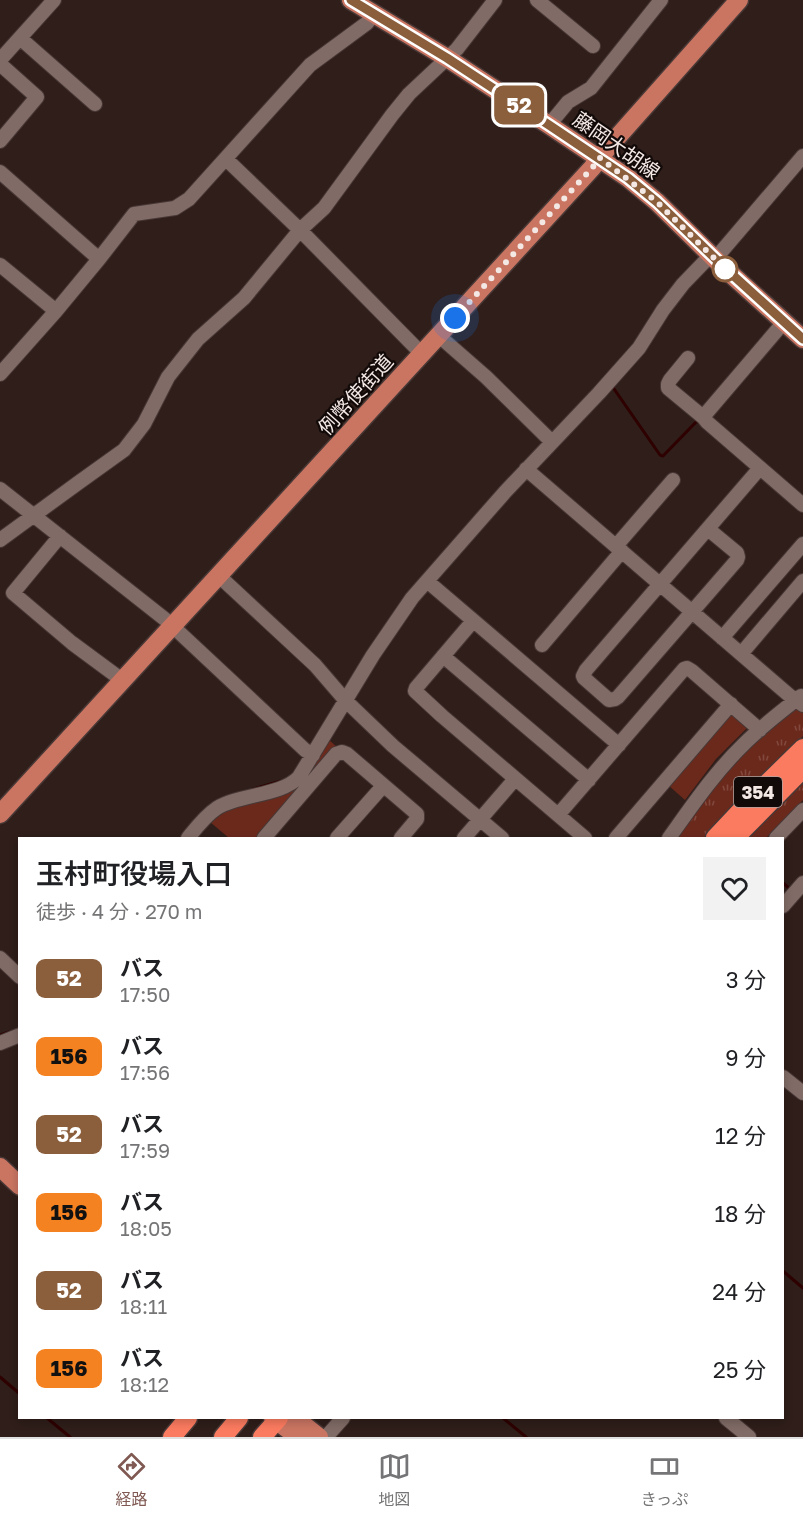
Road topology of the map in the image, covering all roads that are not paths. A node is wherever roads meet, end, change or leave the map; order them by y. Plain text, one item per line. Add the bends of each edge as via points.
1 (54, 0) edge
2 (351, 0) edge
3 (495, 0) edge
4 (537, 0) edge
5 (739, 0) edge
6 (654, 2) edge
7 (374, 14) junction
8 (20, 38) junction
9 (593, 46) dead end
10 (447, 58) junction
11 (0, 62) edge
12 (94, 104) dead end
13 (549, 125) junction
14 (0, 141) edge
15 (803, 156) edge
16 (600, 158) junction
17 (226, 159) junction
18 (0, 172) edge
19 (300, 230) junction
20 (713, 257) junction
21 (99, 259) junction
22 (0, 265) edge
23 (56, 311) junction
24 (784, 322) junction
25 (438, 336) junction
26 (803, 339) edge
27 (422, 354) junction
28 (688, 358) dead end
29 (0, 374) edge
30 (704, 417) junction
31 (552, 442) junction
32 (760, 468) junction
33 (526, 469) junction
34 (673, 480) dead end
35 (0, 489) edge
36 (803, 506) edge
37 (34, 516) junction
38 (708, 529) junction
39 (60, 536) junction
40 (0, 540) edge
41 (803, 544) edge
42 (619, 548) junction
43 (219, 576) junction
44 (427, 581) junction
45 (803, 581) edge
46 (660, 584) junction
47 (692, 612) junction
48 (473, 621) junction
49 (173, 626) junction
50 (722, 638) junction
51 (542, 645) dead end
52 (741, 654) junction
53 (443, 656) junction
54 (121, 682) junction
55 (801, 700) edge
56 (346, 701) junction
57 (731, 704) junction
58 (759, 730) junction
59 (619, 745) junction
60 (803, 748) edge
61 (313, 754) junction
62 (803, 769) edge
63 (515, 779) junction
64 (589, 780) junction
65 (383, 786) junction
66 (803, 810) edge
67 (0, 814) edge
68 (558, 815) junction
69 (480, 820) junction
70 (189, 837) edge
71 (265, 837) edge
72 (338, 837) edge
73 (402, 837) edge
74 (465, 837) edge
75 (501, 837) edge
76 (584, 837) edge
77 (617, 837) edge
78 (670, 837) edge
79 (716, 837) edge
80 (736, 837) edge
81 (778, 837) edge
82 (803, 883) edge
83 (784, 905) edge
84 (2, 963) edge
85 (18, 975) edge
86 (18, 1036) edge
87 (0, 1043) edge
88 (784, 1078) edge
89 (803, 1093) edge
90 (0, 1167) edge
91 (18, 1184) edge
92 (187, 1419) edge
93 (223, 1419) edge
94 (238, 1419) edge
95 (342, 1419) edge
96 (727, 1419) edge
97 (276, 1422) edge
98 (172, 1437) edge
99 (208, 1437) edge
100 (223, 1437) edge
101 (298, 1437) edge
102 (312, 1437) edge
103 (319, 1437) edge
104 (326, 1437) edge
105 (749, 1437) edge

1 - 8 street
2 - 7 main road, 藤岡大胡線
3 - 10 street
4 - 9 street
5 - 16 main road, 例幣使街道
6 - 13 street via 591,88 568,102
7 - 10 main road, 藤岡大胡線
7 - 17 street via 310,65
8 - 11 street
8 - 12 street
10 - 13 main road, 藤岡大胡線
10 - 19 street via 409,94 324,208
11 - 14 street via 37,98
13 - 16 main road, 藤岡大胡線
15 - 20 street
16 - 20 main road, 藤岡大胡線 via 657,202
16 - 25 main road, 例幣使街道
17 - 19 street
17 - 21 street via 182,204 134,214
18 - 21 street
19 - 27 street
19 - 37 street via 244,298 198,339 168,377 144,424 124,450
20 - 24 main road, 藤岡大胡線
20 - 31 street via 687,280 639,348
21 - 23 street
22 - 23 street
23 - 29 street
24 - 26 main road, 藤岡大胡線
24 - 30 street
25 - 27 main road, 例幣使街道
25 - 31 street
27 - 43 main road, 例幣使街道
28 - 30 street via 668,388
30 - 32 street
31 - 33 street
32 - 36 street
32 - 38 street
33 - 42 street
33 - 44 street
34 - 42 street
35 - 37 street
37 - 39 street
37 - 40 street
38 - 46 street
38 - 47 street via 738,556
39 - 49 street
39 - 54 street via 13,593
41 - 50 street
42 - 46 street
42 - 51 street
43 - 49 main road, 例幣使街道
43 - 56 street via 315,665
44 - 48 street
44 - 56 street via 399,615
45 - 52 street
46 - 47 street
46 - 47 street via 586,670 583,676 593,687 609,700 615,699
47 - 50 street
48 - 53 street
48 - 59 street
49 - 54 main road, 例幣使街道
49 - 61 street
50 - 52 street
52 - 55 street
53 - 63 street via 415,692
53 - 64 street
54 - 67 main road, 例幣使街道
55 - 58 street
56 - 61 street
56 - 69 street
57 - 58 street
57 - 59 street via 687,668
57 - 77 street
58 - 78 street via 736,752
59 - 64 street
60 - 79 highway, 354
61 - 70 street via 290,784 218,808
62 - 80 highway, 354
63 - 68 street
63 - 69 street
64 - 68 street
65 - 71 street via 347,754 339,752
65 - 72 street
65 - 73 street via 418,817
66 - 81 street
68 - 76 street
69 - 74 street
69 - 75 street
82 - 83 street
84 - 85 street
86 - 87 street
88 - 89 street
90 - 91 main road
92 - 98 highway
93 - 99 highway
94 - 100 highway
95 - 104 street
96 - 105 street
97 - 101 main road
97 - 102 main road
97 - 103 main road

